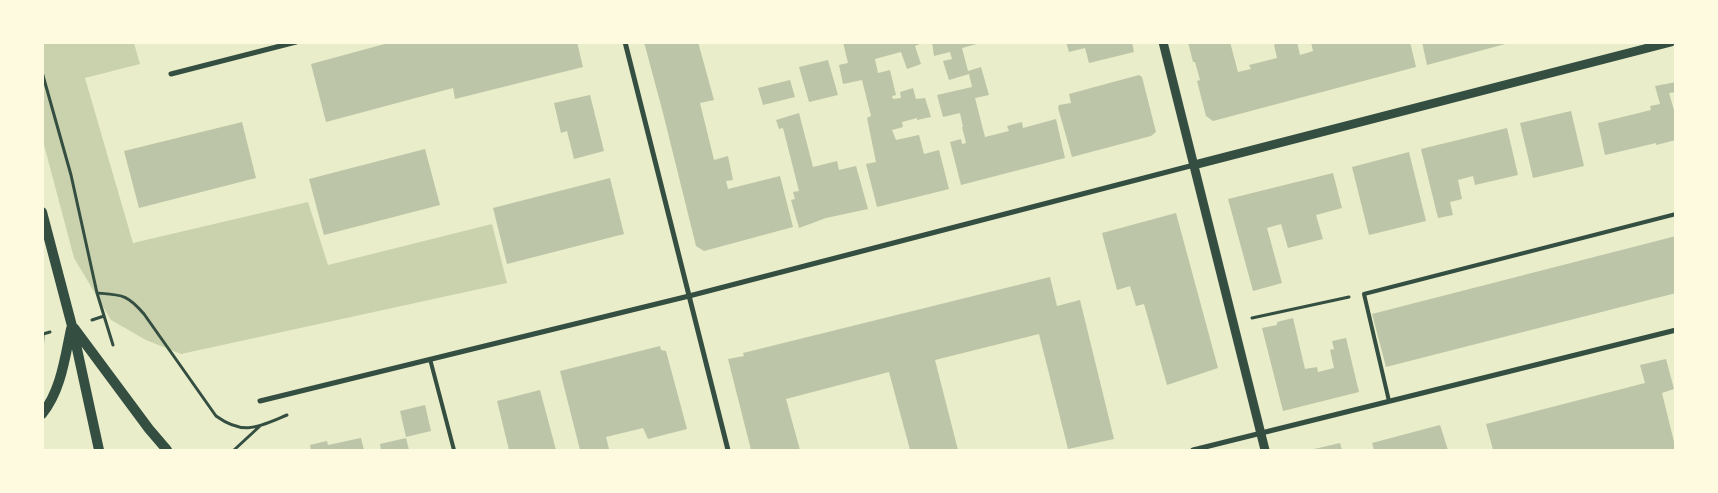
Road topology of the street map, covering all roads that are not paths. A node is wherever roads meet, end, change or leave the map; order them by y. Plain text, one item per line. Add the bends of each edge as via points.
1 (296, 42) edge
2 (625, 42) edge
3 (1163, 42) edge
4 (1671, 42) edge
5 (171, 74) dead end
6 (1194, 165) junction
7 (42, 212) edge
8 (1676, 214) edge
9 (689, 296) junction
10 (72, 326) junction
11 (1676, 330) edge
12 (430, 359) junction
13 (260, 401) road end
14 (1389, 401) junction
15 (42, 414) edge
16 (1260, 433) junction
17 (99, 450) edge
18 (167, 450) edge
19 (454, 450) edge
20 (728, 450) edge
21 (1192, 450) edge
22 (1265, 450) edge

1 - 5 street
2 - 9 street
3 - 6 street
4 - 6 street
6 - 9 street
6 - 16 street
7 - 10 main road
8 - 14 lane via 1364,294
9 - 12 street
9 - 20 street
10 - 15 main road via 54,394
10 - 17 main road
10 - 18 main road
11 - 14 street
12 - 13 street
12 - 19 lane
14 - 16 street
16 - 21 street
16 - 22 street

